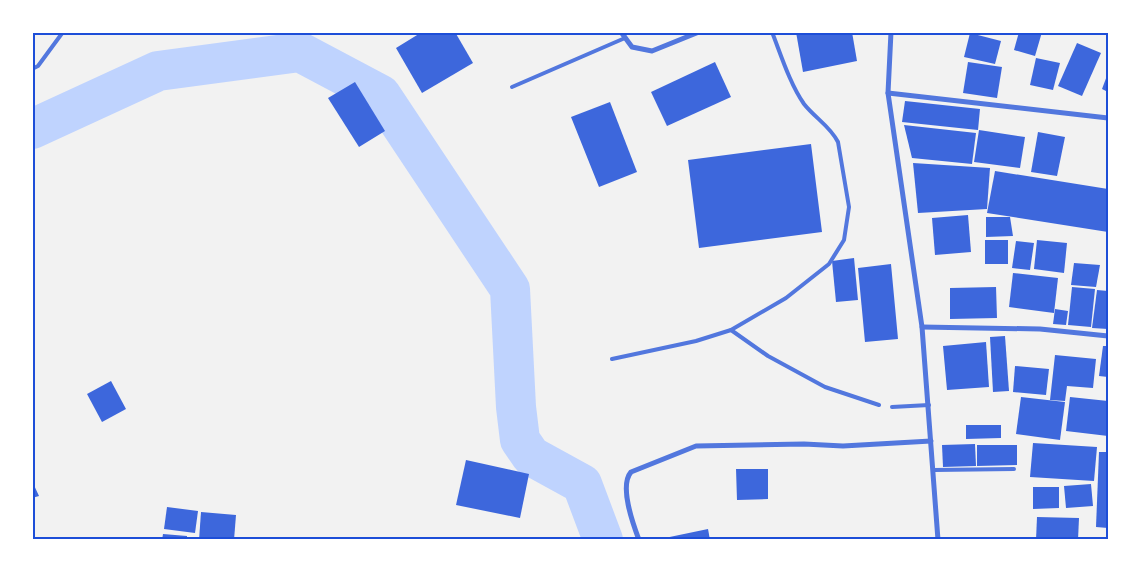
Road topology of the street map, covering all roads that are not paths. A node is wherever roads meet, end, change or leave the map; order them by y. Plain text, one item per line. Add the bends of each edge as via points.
1 (63, 32) edge
2 (621, 32) edge
3 (699, 32) edge
4 (772, 32) edge
5 (891, 32) edge
6 (625, 38) junction
7 (32, 69) edge
8 (512, 87) dead end
9 (888, 93) junction
10 (1108, 118) edge
11 (922, 327) junction
12 (731, 330) junction
13 (1108, 336) edge
14 (612, 359) dead end
15 (879, 405) dead end
16 (928, 405) junction
17 (892, 407) dead end
18 (931, 441) junction
19 (1014, 469) dead end
20 (934, 470) junction
21 (639, 540) edge
22 (938, 540) edge

1 - 7 lane via 38,66
2 - 6 street
3 - 6 street via 652,51 632,47
4 - 12 lane via 805,104 834,133 849,207 844,240 829,264 786,298
5 - 9 street
6 - 8 lane
9 - 10 street
9 - 11 street
11 - 13 street via 1040,329
11 - 16 street
12 - 14 lane
12 - 15 lane via 768,356 825,387
16 - 17 lane
16 - 18 street
18 - 20 street
18 - 21 street via 843,446 696,446 628,476 626,490
19 - 20 lane
20 - 22 street

